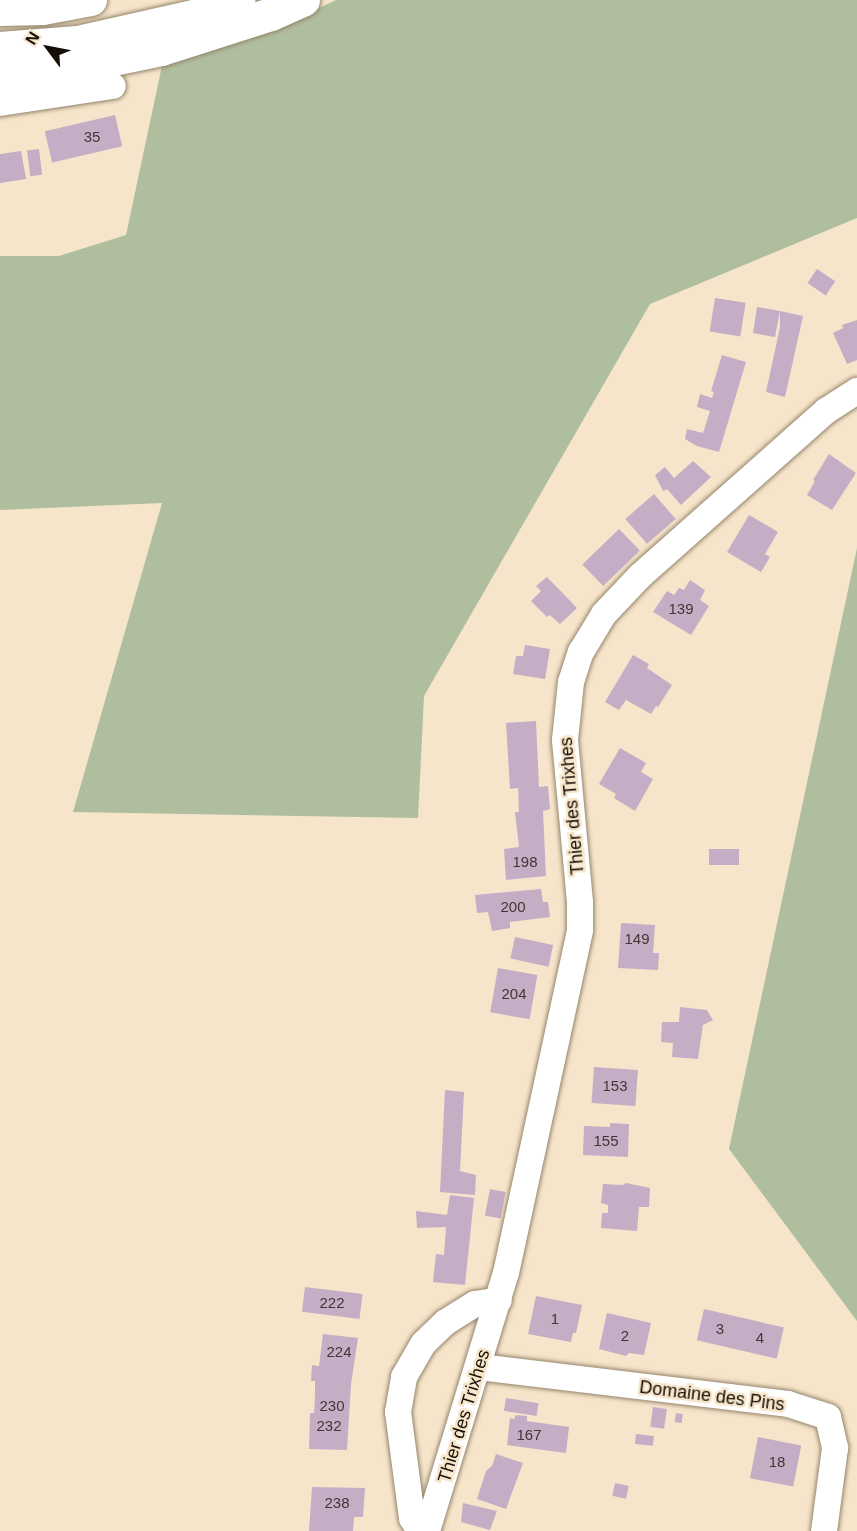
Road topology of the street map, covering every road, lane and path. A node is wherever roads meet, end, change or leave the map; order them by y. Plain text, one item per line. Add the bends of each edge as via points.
1 (91, 0) edge
2 (238, 0) edge
3 (303, 0) edge
4 (0, 10) edge
5 (0, 48) edge
6 (0, 75) edge
7 (113, 86) dead end
8 (0, 103) edge
9 (857, 391) edge
10 (499, 1300) junction
11 (480, 1367) junction
12 (420, 1531) edge
13 (427, 1531) edge
14 (824, 1531) edge

1 - 4 street via 43,9
2 - 5 main road via 206,13 77,42
3 - 6 main road via 161,49 60,70
7 - 8 street
9 - 10 street, Thier des Trixhes via 826,411 640,576 604,614 580,652 571,682 565,740 580,902 579,930
10 - 11 street, Thier des Trixhes
10 - 12 street via 475,1304 446,1322 424,1343 404,1377 398,1412 412,1518
11 - 13 street, Thier des Trixhes
11 - 14 street, Domaine des Pins via 788,1404 828,1417 835,1448

